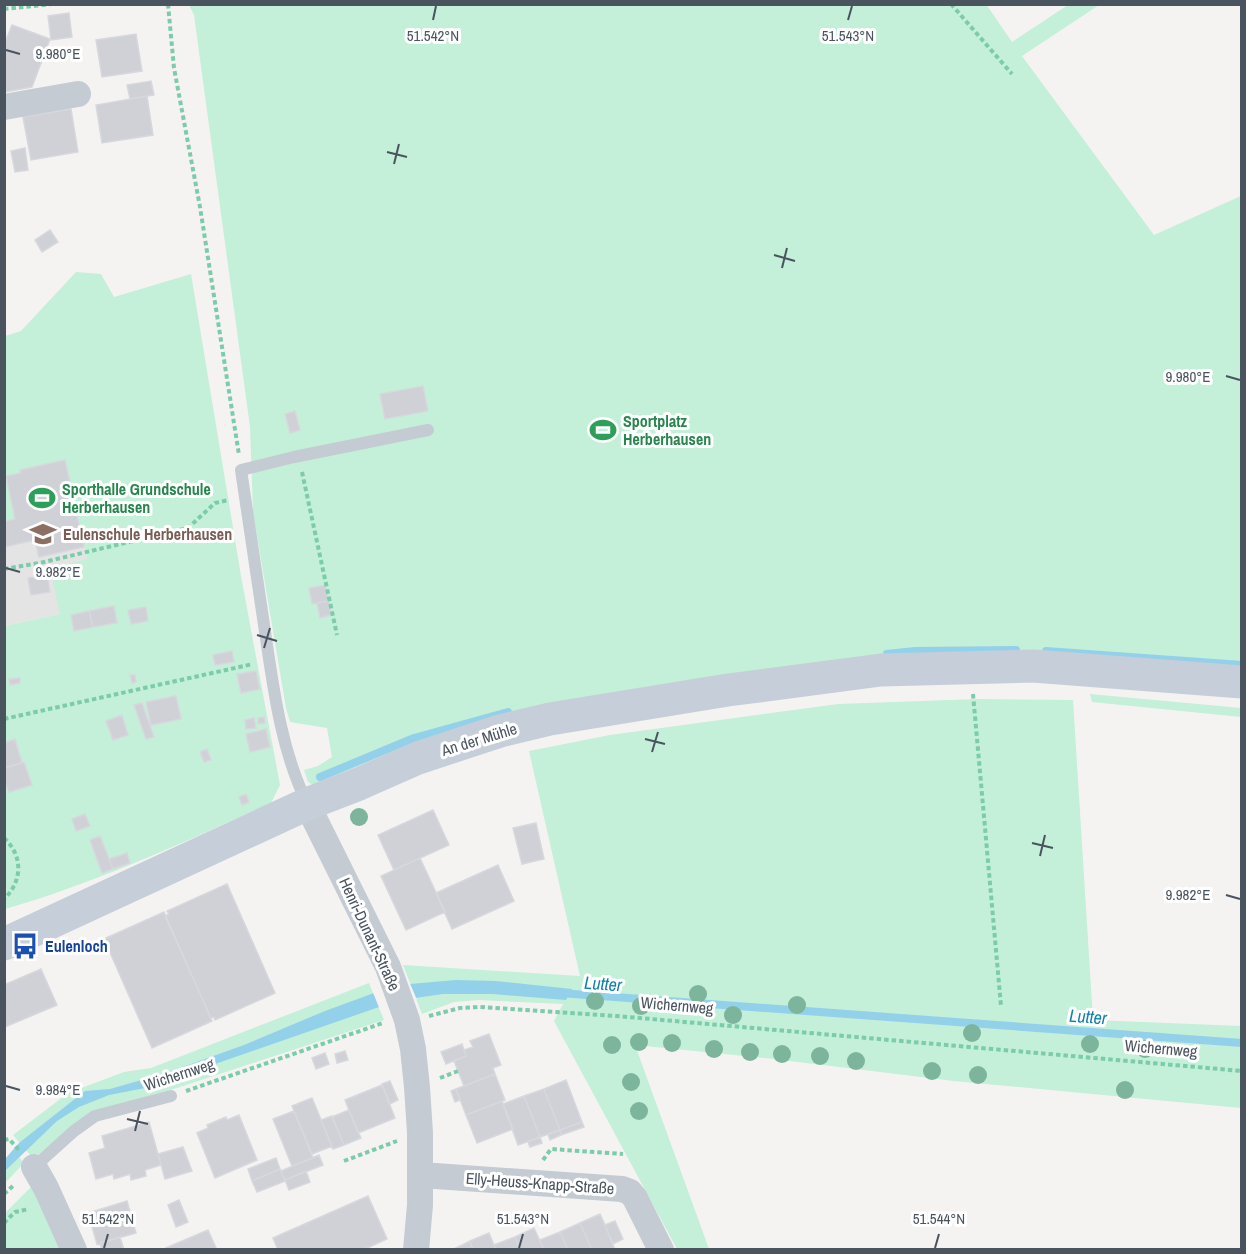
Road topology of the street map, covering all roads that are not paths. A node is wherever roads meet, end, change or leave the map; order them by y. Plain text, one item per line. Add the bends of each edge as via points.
1 (78, 94) dead end
2 (4, 107) edge
3 (428, 430) dead end
4 (1242, 682) edge
5 (307, 804) junction
6 (4, 944) edge
7 (171, 1096) road end
8 (34, 1167) joint
9 (421, 1175) junction
10 (74, 1250) edge
11 (416, 1250) edge
12 (661, 1250) edge

1 - 2 street
3 - 5 lane via 241,470 284,740
4 - 5 street, An der Mühle via 1080,669 981,677 881,670 550,719 418,758
5 - 6 street, An der Mühle
5 - 9 street, Henri-Dunant-Straße via 388,967 406,1018 416,1077
7 - 8 lane, Wichernweg via 95,1116
8 - 10 street
9 - 11 street, Henri-Dunant-Straße
9 - 12 street, Elly-Heuss-Knapp-Straße via 630,1192

